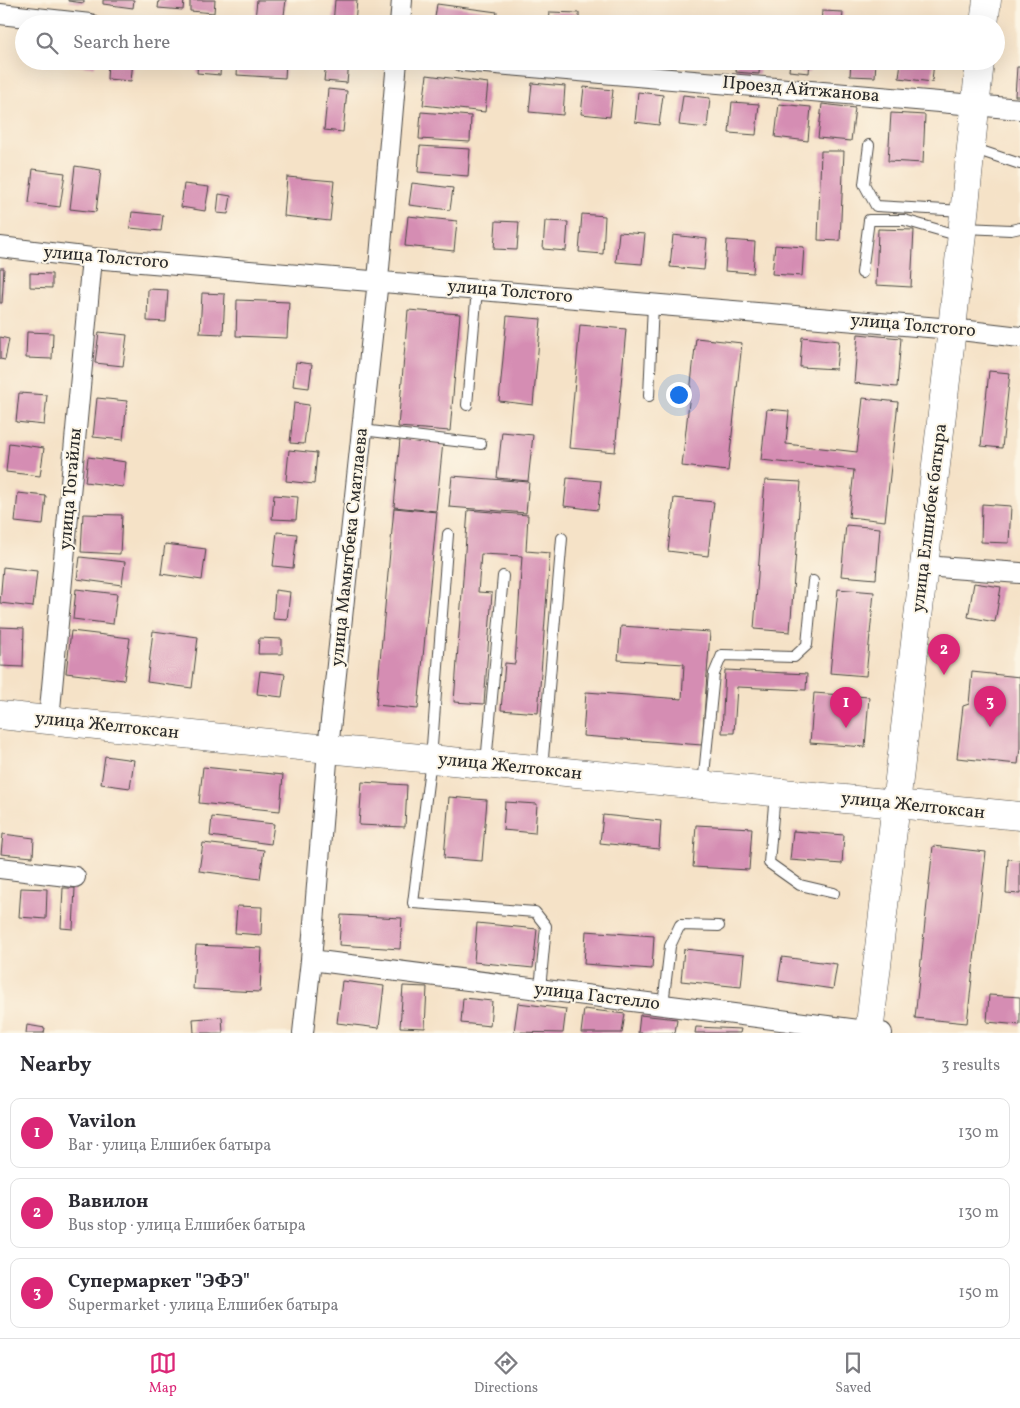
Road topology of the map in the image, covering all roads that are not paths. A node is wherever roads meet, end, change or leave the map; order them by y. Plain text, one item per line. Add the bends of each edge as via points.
1 (402, 0) edge
2 (986, 0) edge
3 (0, 14) edge
4 (401, 15) edge
5 (985, 15) edge
6 (15, 16) edge
7 (396, 70) edge
8 (567, 70) edge
9 (979, 70) edge
10 (974, 105) junction
11 (1020, 109) edge
12 (869, 145) dead end
13 (971, 147) junction
14 (1020, 164) edge
15 (962, 225) junction
16 (1020, 228) edge
17 (0, 246) edge
18 (92, 258) junction
19 (862, 273) dead end
20 (378, 280) junction
21 (476, 289) junction
22 (653, 304) junction
23 (952, 329) junction
24 (1020, 337) edge
25 (649, 396) dead end
26 (467, 406) dead end
27 (362, 430) junction
28 (482, 444) dead end
29 (448, 534) dead end
30 (562, 538) dead end
31 (924, 566) junction
32 (1020, 574) edge
33 (503, 576) dead end
34 (813, 581) dead end
35 (0, 715) edge
36 (49, 720) junction
37 (328, 749) junction
38 (431, 759) junction
39 (486, 764) junction
40 (542, 770) junction
41 (703, 786) junction
42 (775, 792) junction
43 (896, 804) junction
44 (1020, 816) edge
45 (0, 868) edge
46 (75, 877) dead end
47 (834, 893) dead end
48 (719, 926) dead end
49 (311, 960) junction
50 (540, 989) junction
51 (663, 1005) junction
52 (303, 1033) edge
53 (873, 1033) edge

1 - 4 street
2 - 5 main road
3 - 6 street
7 - 20 street, улица Мамытбека Сматлаева
8 - 10 street, Проезд Айтжанова
9 - 10 main road, улица Елшибек батыра
10 - 11 street, Проезд Айтжанова
10 - 13 main road, улица Елшибек батыра
12 - 15 lane via 864,184 876,206
13 - 14 lane
13 - 15 main road, улица Елшибек батыра
15 - 16 lane
15 - 19 lane via 870,220
15 - 23 main road, улица Елшибек батыра
17 - 18 street, улица Толстого
18 - 20 street, улица Толстого
18 - 36 street, улица Тогайлы
20 - 21 street, улица Толстого
20 - 27 street, улица Мамытбека Сматлаева
21 - 22 street, улица Толстого
21 - 26 lane
22 - 23 street, улица Толстого
22 - 25 lane
23 - 24 street, улица Толстого
23 - 31 main road, улица Елшибек батыра
27 - 28 lane
27 - 37 street, улица Мамытбека Сматлаева
29 - 38 lane
30 - 40 lane
31 - 32 street
31 - 43 main road, улица Елшибек батыра
33 - 39 lane
34 - 41 lane via 807,645 794,658 722,655 714,674
35 - 36 main road, улица Желтоксан
36 - 37 main road, улица Желтоксан
37 - 38 main road, улица Желтоксан
37 - 49 street, улица Мамытбека Сматлаева
38 - 39 main road, улица Желтоксан
38 - 50 lane via 413,903 535,912 546,926
39 - 40 main road, улица Желтоксан
40 - 41 main road, улица Желтоксан
41 - 42 main road, улица Желтоксан
42 - 43 main road, улица Желтоксан
42 - 47 lane via 769,863 800,885
43 - 44 main road, улица Желтоксан
43 - 53 main road, улица Елшибек батыра
45 - 46 street
48 - 51 lane via 680,925 670,946
49 - 50 street, улица Гастелло
49 - 52 street, улица Мамытбека Сматлаева
50 - 51 street, улица Гастелло
51 - 53 street, улица Гастелло

